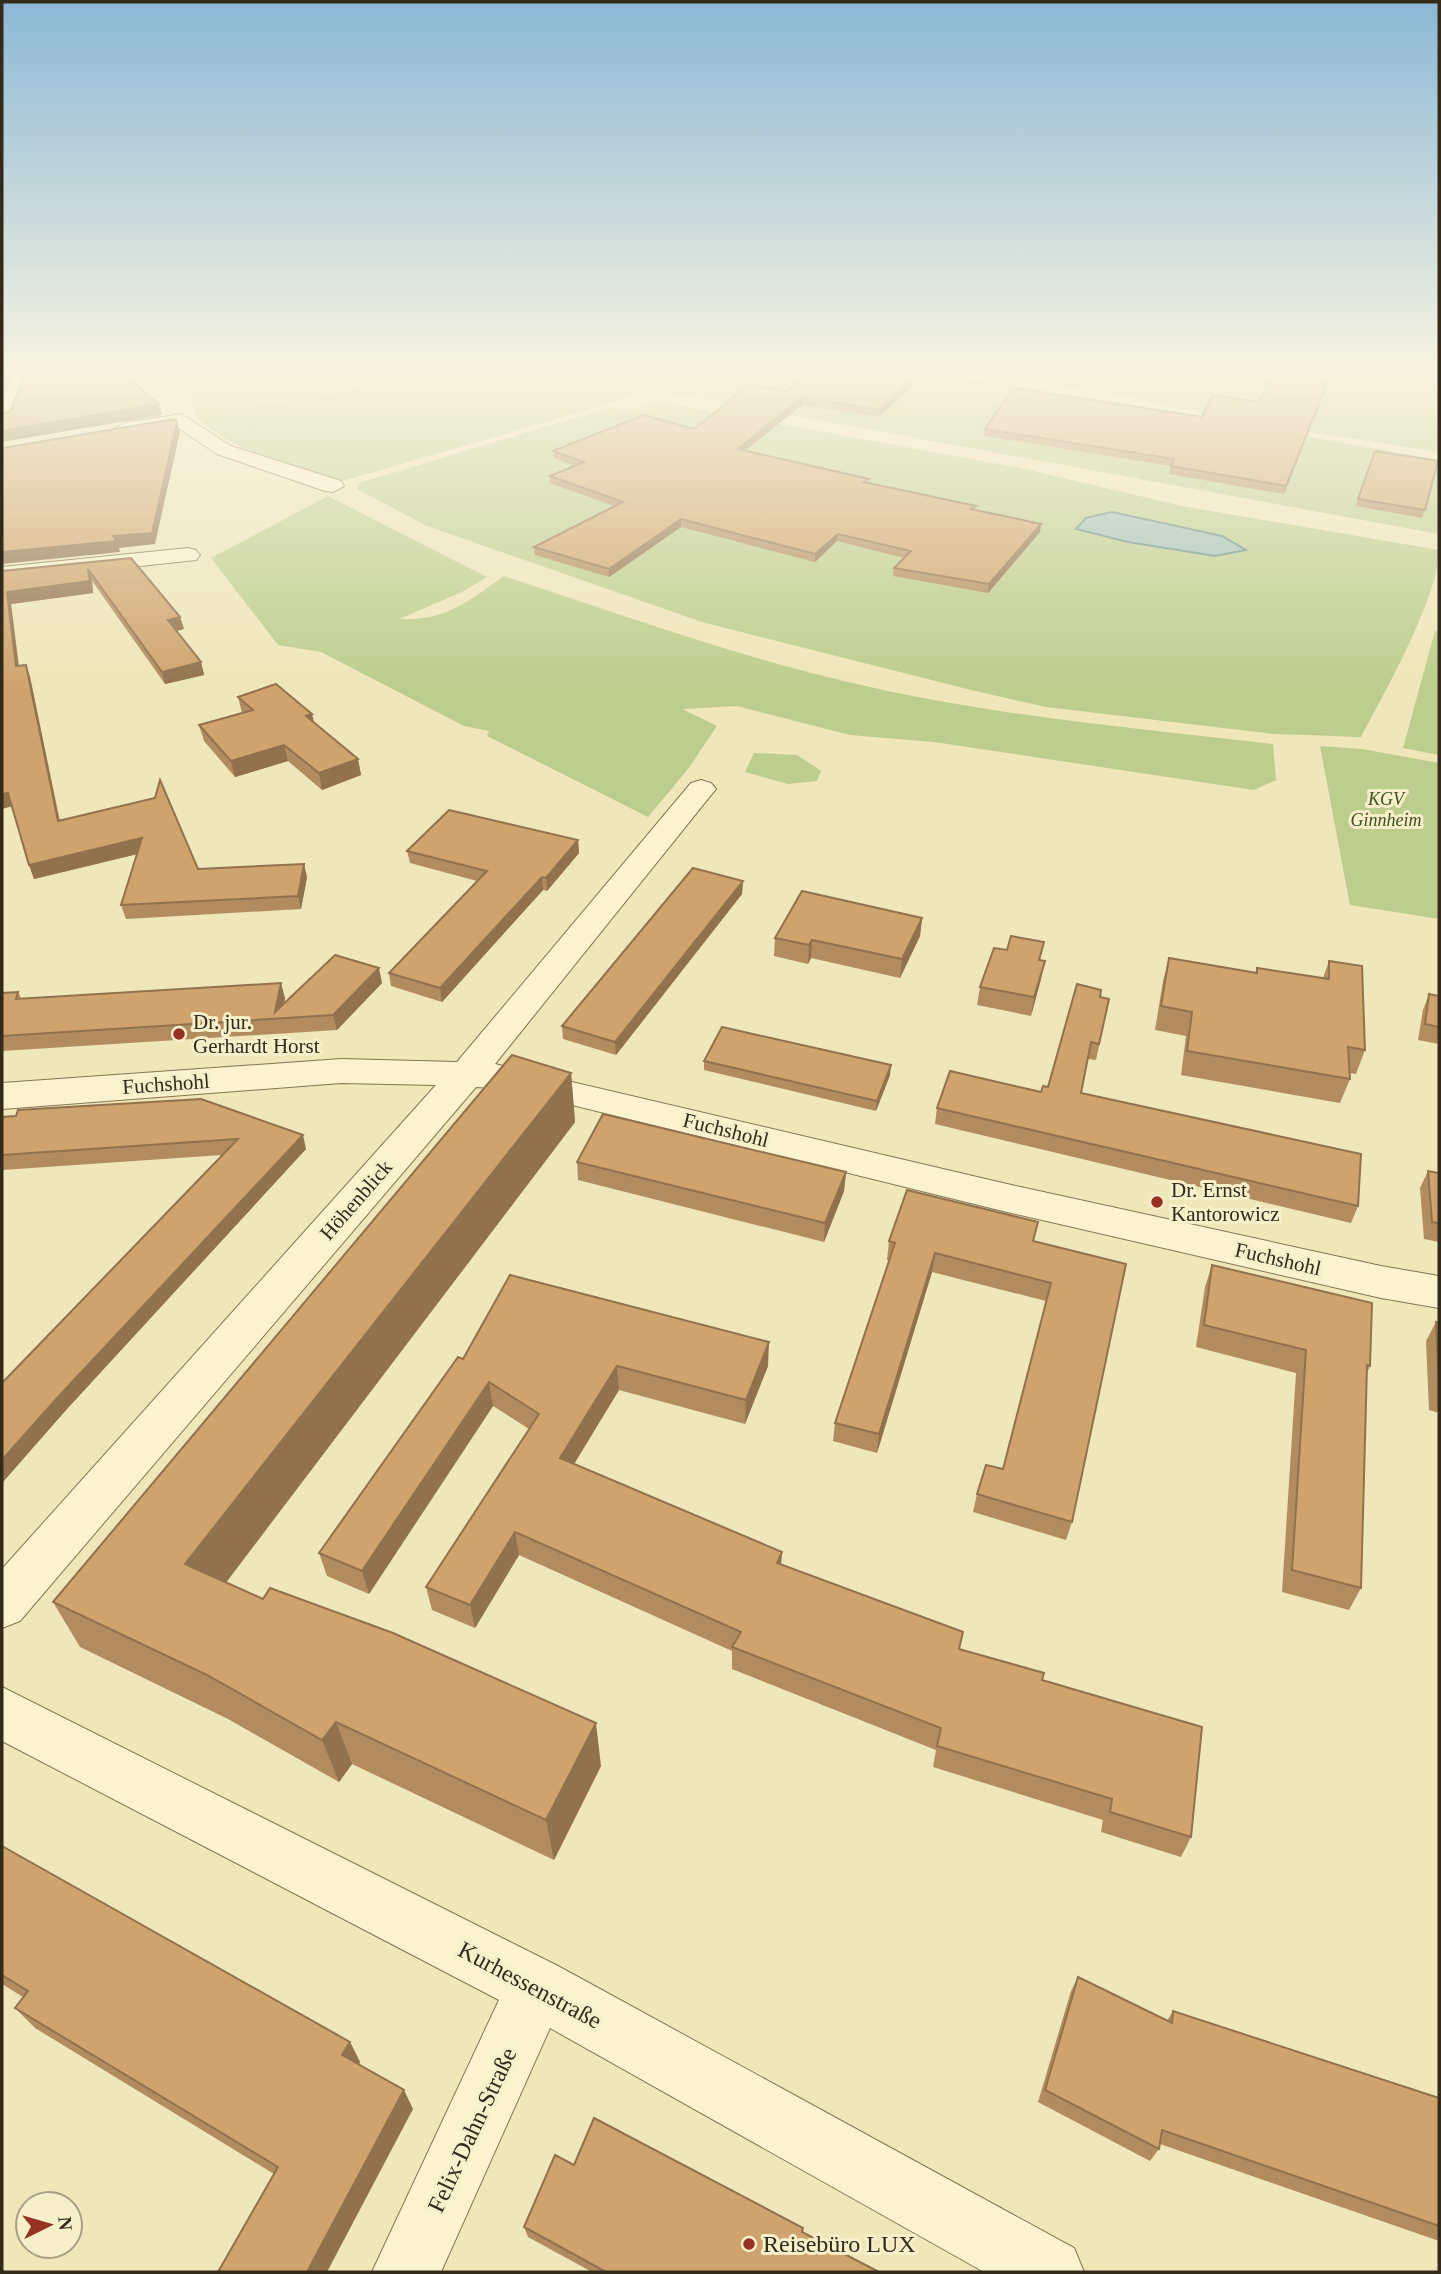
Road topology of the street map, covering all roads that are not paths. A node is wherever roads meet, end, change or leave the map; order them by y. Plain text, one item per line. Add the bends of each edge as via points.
1 (297, 474) edge
2 (333, 486) dead end
3 (188, 555) dead end
4 (2, 574) edge
5 (701, 789) dead end
6 (466, 1075) junction
7 (2, 1096) edge
8 (1439, 1292) edge
9 (2, 1605) edge
10 (2, 1713) edge
11 (537, 1987) junction
12 (406, 2272) edge
13 (1050, 2272) edge

1 - 2 street
3 - 4 street
5 - 6 street, Höhenblick
6 - 7 street, Fuchshohl via 341,1071
6 - 8 street, Fuchshohl via 507,1077 1007,1198
6 - 9 street, Höhenblick
10 - 11 street, Kurhessenstraße
11 - 12 street, Felix-Dahn-Straße
11 - 13 street, Kurhessenstraße

